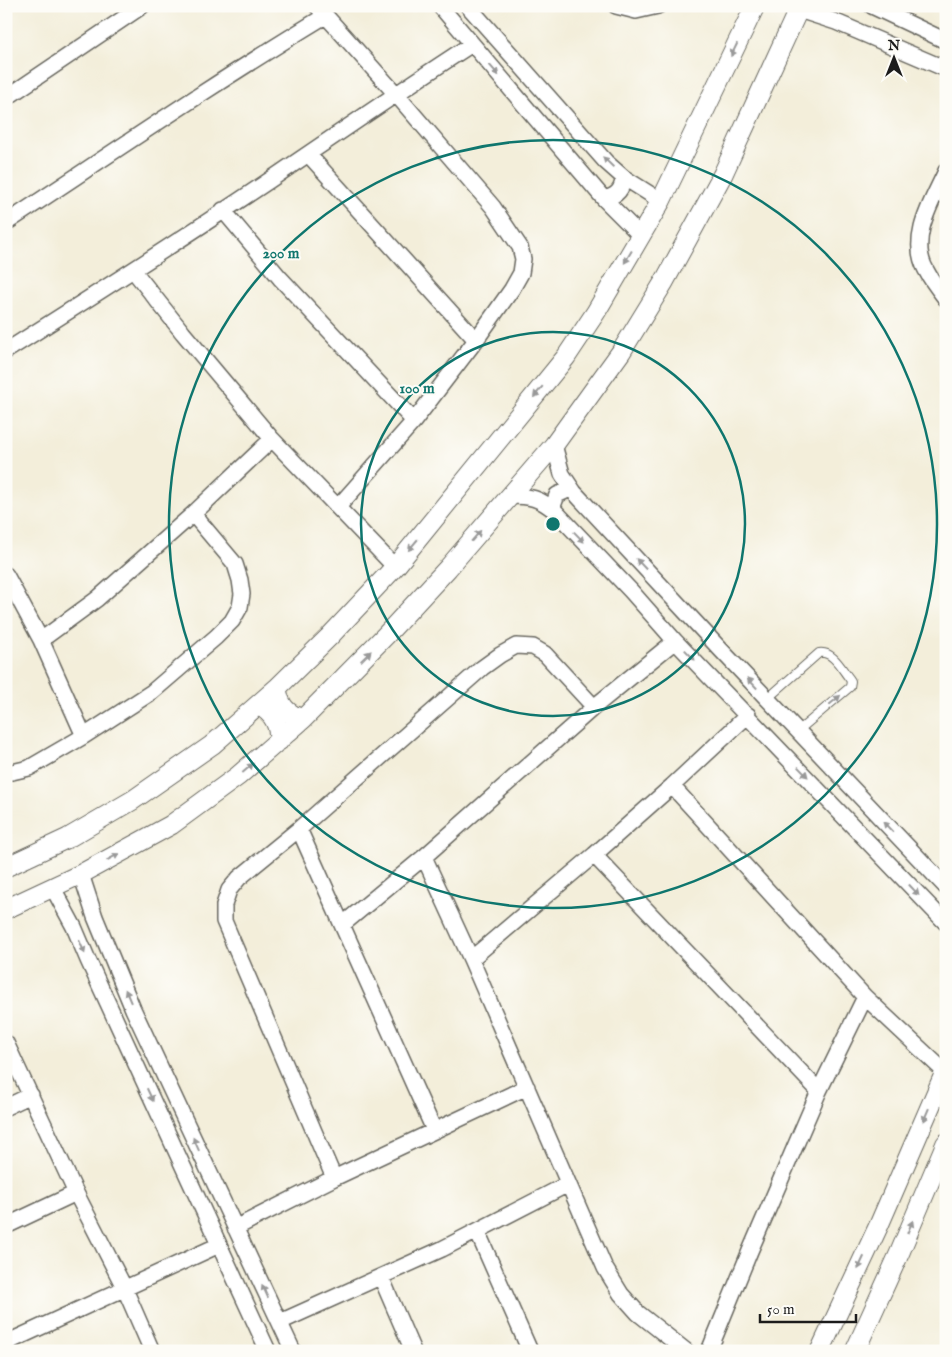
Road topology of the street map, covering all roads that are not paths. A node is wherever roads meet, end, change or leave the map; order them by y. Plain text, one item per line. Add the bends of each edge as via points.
1 (142, 6) edge
2 (440, 6) edge
3 (468, 6) edge
4 (616, 6) edge
5 (658, 6) edge
6 (755, 6) edge
7 (836, 6) edge
8 (872, 6) edge
9 (800, 8) edge
10 (321, 11) edge
11 (836, 22) junction
12 (946, 41) edge
13 (472, 44) junction
14 (946, 69) edge
15 (396, 93) junction
16 (6, 98) edge
17 (308, 154) junction
18 (946, 171) edge
19 (623, 177) junction
20 (604, 198) junction
21 (661, 201) junction
22 (223, 210) junction
23 (6, 223) edge
24 (641, 236) junction
25 (133, 270) junction
26 (946, 299) edge
27 (476, 340) junction
28 (6, 351) edge
29 (414, 421) junction
30 (272, 439) junction
31 (554, 445) junction
32 (574, 492) junction
33 (510, 496) junction
34 (338, 507) junction
35 (555, 511) junction
36 (194, 514) junction
37 (395, 566) junction
38 (6, 575) edge
39 (41, 640) junction
40 (676, 641) junction
41 (277, 688) junction
42 (767, 699) junction
43 (259, 705) junction
44 (594, 706) junction
45 (748, 715) junction
46 (302, 719) junction
47 (798, 732) junction
48 (84, 736) junction
49 (279, 741) junction
50 (6, 772) edge
51 (672, 786) junction
52 (299, 829) junction
53 (594, 855) junction
54 (424, 857) junction
55 (7, 866) edge
56 (81, 874) junction
57 (946, 887) edge
58 (53, 888) junction
59 (6, 909) edge
60 (95, 917) junction
61 (946, 924) edge
62 (342, 925) junction
63 (74, 927) junction
64 (471, 959) junction
65 (866, 997) junction
66 (6, 1043) edge
67 (945, 1071) edge
68 (527, 1087) junction
69 (819, 1091) junction
70 (31, 1095) junction
71 (6, 1107) edge
72 (434, 1130) junction
73 (946, 1143) edge
74 (334, 1178) junction
75 (568, 1184) junction
76 (76, 1194) junction
77 (6, 1226) edge
78 (235, 1228) junction
79 (477, 1231) junction
80 (219, 1245) junction
81 (381, 1277) junction
82 (124, 1287) junction
83 (835, 1319) junction
84 (280, 1322) junction
85 (6, 1342) edge
86 (858, 1343) edge
87 (152, 1351) edge
88 (268, 1351) edge
89 (293, 1351) edge
90 (413, 1351) edge
91 (530, 1351) edge
92 (686, 1351) edge
93 (710, 1351) edge
94 (820, 1351) edge

1 - 16 street
2 - 13 street
19 -> 3 street via 606,162
4 - 5 street via 636,11
6 -> 21 street
7 - 11 street
8 - 12 street
9 - 11 street
9 - 31 street via 723,174 664,282 620,352
10 - 15 street
10 - 23 street via 279,44
11 - 14 street
13 - 15 street
13 -> 20 street
15 - 17 street
15 - 27 street via 493,207 520,247 521,273
17 - 22 street
17 - 27 street
18 - 26 street via 924,219 920,240 925,269
19 - 20 street via 620,190
19 - 21 street
20 - 24 street
21 - 24 street
22 - 25 street
22 - 29 street via 280,278
24 -> 37 street via 566,357
25 - 28 street
25 - 30 street
27 - 29 street
29 - 34 street
30 - 34 street
30 - 36 street
31 - 32 street via 562,474
31 - 33 street
32 - 35 street via 568,490 557,494 553,506
42 -> 32 street
33 - 35 street via 528,496
46 -> 33 street via 386,635
34 - 37 street
35 -> 40 street
36 - 39 street via 97,599
36 - 48 street via 235,564 242,594 240,607 216,638 152,692
37 - 41 street
38 - 39 street
39 - 48 street
40 - 44 street
40 -> 45 street
41 - 43 street
41 - 46 street via 278,699 284,709
42 - 47 street
47 -> 42 lane via 850,687 851,681 831,656 819,653
43 - 49 street via 275,719
43 - 55 street via 212,745 133,800 68,838
44 - 52 street via 545,654 533,647 516,646 482,668
44 - 54 street
45 - 51 street
45 -> 61 street
46 - 49 street
57 -> 47 street
48 - 50 street via 30,768
56 -> 49 street via 171,826
51 - 53 street
51 - 65 street
52 - 62 street
52 - 74 street via 228,890 224,921
53 - 64 street
53 - 69 street
54 - 62 street
54 - 64 street
56 - 58 street
56 - 60 street
58 - 59 street
58 - 63 street
60 - 63 street via 84,919
78 -> 60 street via 133,1009
62 - 72 street
63 -> 80 street
64 - 68 street
65 - 67 street
65 - 69 street
66 - 70 street
67 -> 83 street
68 - 72 street
68 - 75 street
69 - 93 street
70 - 71 street
70 - 76 street
72 - 74 street
86 -> 73 street
74 - 78 street
75 - 79 street
75 - 92 street via 605,1268 621,1294 638,1313
76 - 77 street
76 - 82 street
84 -> 78 street
79 - 81 street
79 - 91 street
80 - 82 street
80 - 88 street
81 - 84 street
81 - 90 street
82 - 85 street
82 - 87 street
83 - 86 street
83 - 94 street
84 - 89 street

